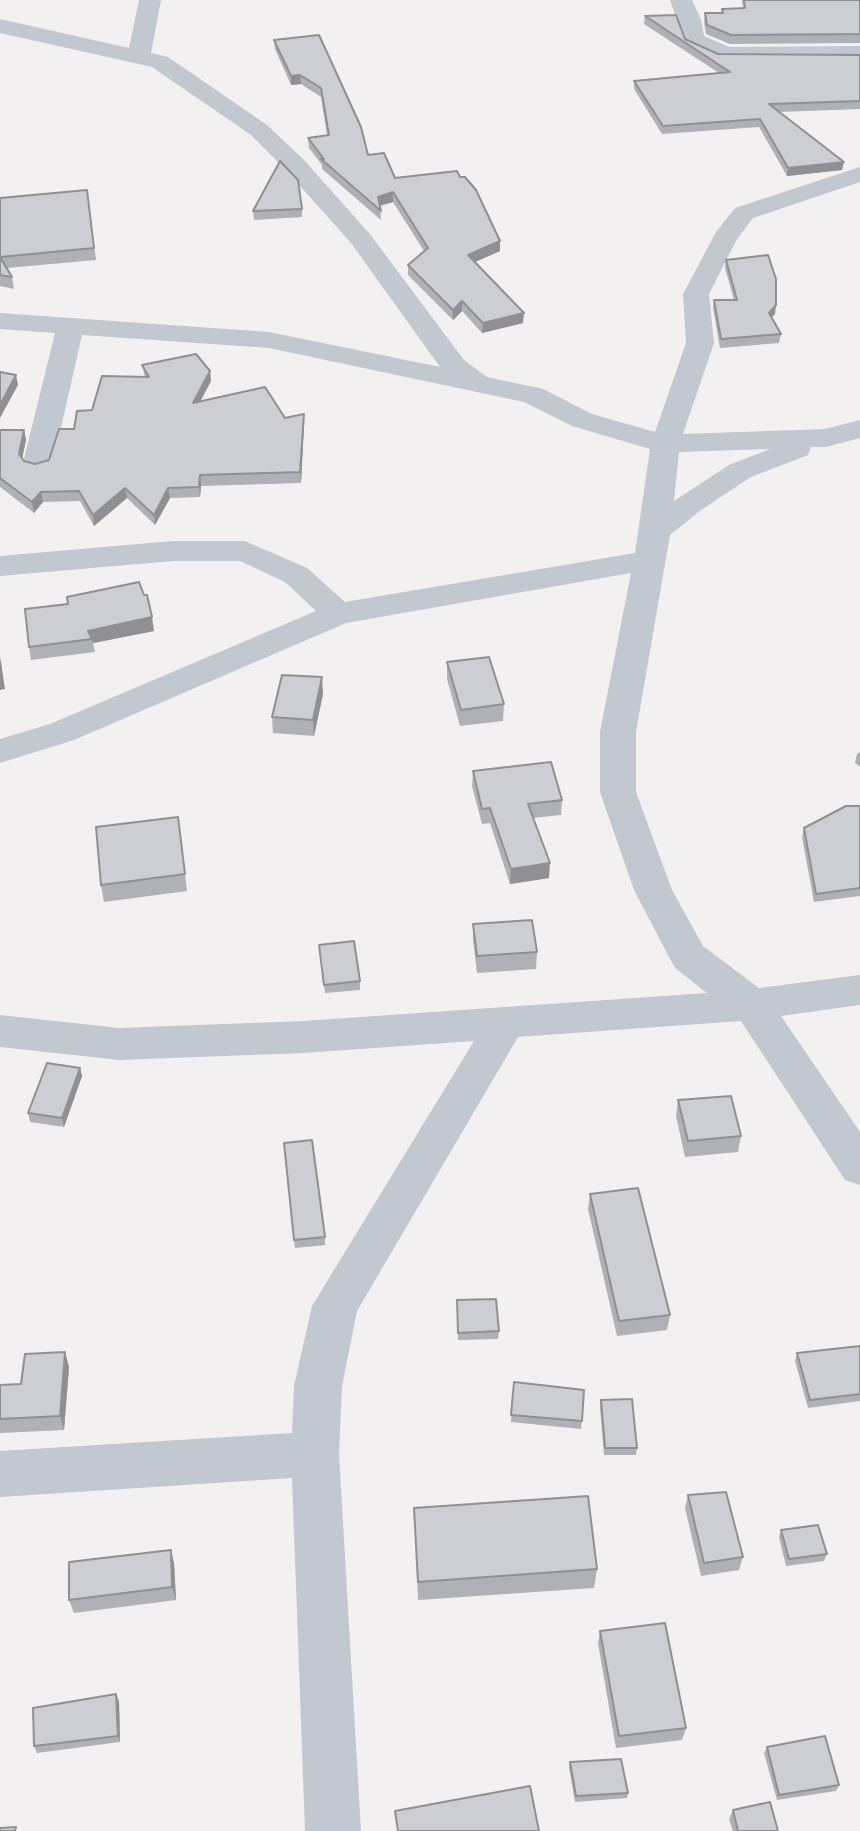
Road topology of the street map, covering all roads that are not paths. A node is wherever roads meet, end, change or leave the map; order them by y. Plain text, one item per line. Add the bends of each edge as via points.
1 (150, 0) edge
2 (681, 0) edge
3 (0, 26) edge
4 (860, 53) edge
5 (139, 56) junction
6 (860, 174) edge
7 (0, 321) edge
8 (70, 327) junction
9 (475, 382) junction
10 (860, 429) edge
11 (826, 438) junction
12 (665, 444) junction
13 (860, 453) edge
14 (38, 463) edge
15 (651, 546) junction
16 (0, 566) edge
17 (338, 614) junction
18 (0, 751) edge
19 (860, 990) edge
20 (752, 1005) junction
21 (506, 1023) junction
22 (0, 1031) edge
23 (860, 1167) edge
24 (316, 1454) junction
25 (0, 1474) edge
26 (333, 1831) edge

1 - 5 street
2 - 4 street via 693,40 725,54
3 - 5 street
5 - 9 street via 171,68 259,130 360,238 454,366
6 - 12 street via 744,213 725,237 696,294 700,343
7 - 8 street
8 - 9 street via 268,340
8 - 14 street
9 - 12 street via 533,395 582,420
10 - 11 street
11 - 12 street
11 - 13 street
11 - 15 street via 740,471 690,503
12 - 15 street
15 - 17 street
15 - 20 street via 618,732 618,792 653,890 689,957
16 - 17 street via 173,551 245,551 296,575
17 - 18 street via 62,732
19 - 20 street
20 - 21 street
20 - 23 street
21 - 22 street via 119,1044
21 - 24 street via 335,1306 318,1386
24 - 25 street
24 - 26 street

